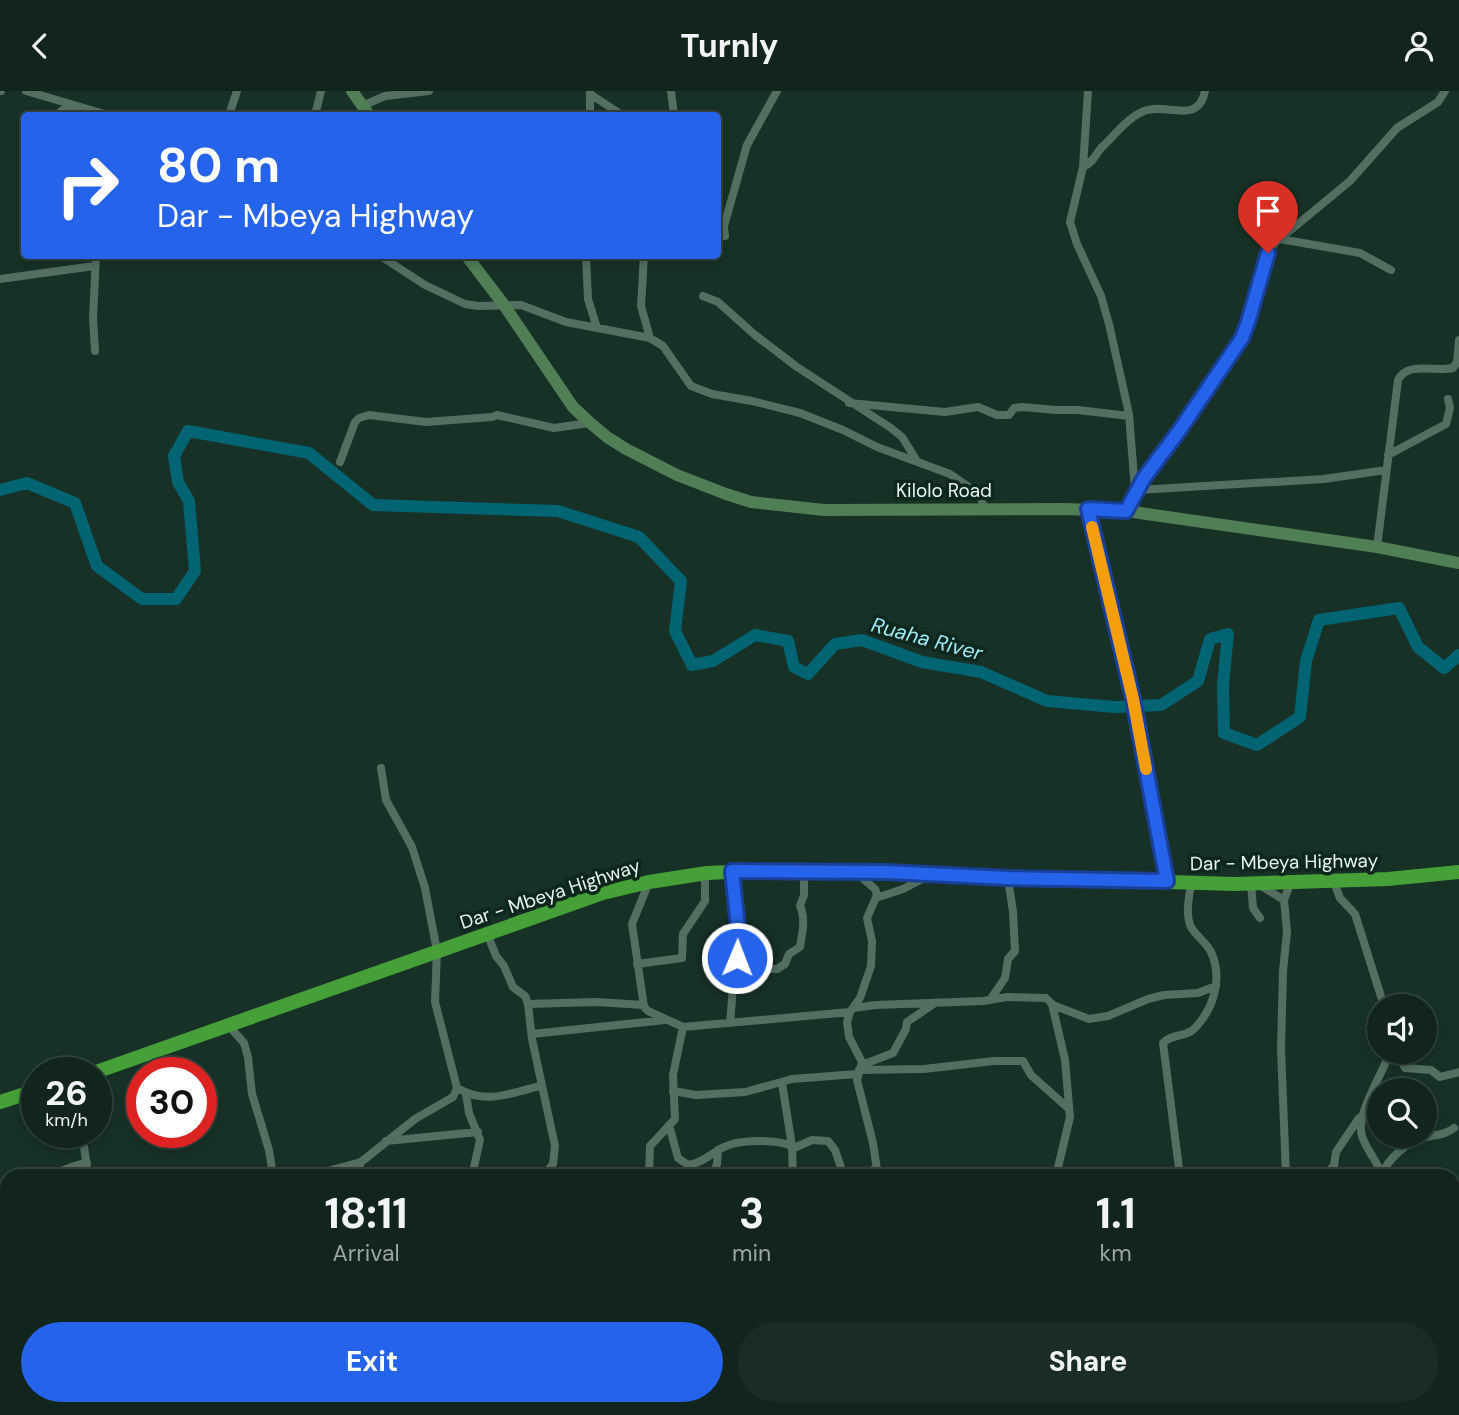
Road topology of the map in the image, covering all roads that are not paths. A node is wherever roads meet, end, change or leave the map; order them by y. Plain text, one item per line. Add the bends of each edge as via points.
1 (26, 91) edge
2 (237, 91) edge
3 (321, 91) edge
4 (352, 91) edge
5 (429, 91) edge
6 (671, 91) edge
7 (777, 91) edge
8 (1080, 91) edge
9 (1088, 91) edge
10 (1205, 91) edge
11 (1445, 91) edge
12 (590, 93) edge
13 (1088, 104) junction
14 (78, 107) junction
15 (366, 111) edge
16 (60, 112) edge
17 (97, 112) edge
18 (230, 112) edge
19 (315, 112) edge
20 (590, 112) edge
21 (618, 112) edge
22 (674, 112) edge
23 (1083, 167) junction
24 (724, 236) dead end
25 (1280, 239) junction
26 (95, 259) edge
27 (385, 259) edge
28 (469, 259) edge
29 (586, 259) edge
30 (644, 259) edge
31 (94, 266) junction
32 (1391, 270) dead end
33 (0, 279) edge
34 (703, 296) dead end
35 (504, 305) junction
36 (597, 328) junction
37 (650, 338) junction
38 (1459, 340) edge
39 (95, 351) dead end
40 (1448, 398) dead end
41 (849, 403) junction
42 (1129, 416) junction
43 (589, 423) junction
44 (1388, 455) junction
45 (917, 461) junction
46 (340, 462) dead end
47 (1386, 470) junction
48 (1136, 492) junction
49 (985, 509) junction
50 (1088, 509) junction
51 (1126, 511) junction
52 (1377, 547) junction
53 (1459, 563) edge
54 (381, 768) dead end
55 (804, 870) junction
56 (732, 871) junction
57 (1459, 872) edge
58 (705, 873) junction
59 (857, 873) junction
60 (930, 874) junction
61 (1008, 878) junction
62 (1167, 881) junction
63 (649, 882) junction
64 (1334, 882) junction
65 (1191, 884) junction
66 (1254, 884) junction
67 (1290, 884) junction
68 (876, 898) junction
69 (1284, 900) junction
70 (1260, 918) dead end
71 (487, 933) junction
72 (437, 951) junction
73 (637, 964) junction
74 (736, 969) junction
75 (1216, 986) junction
76 (1380, 994) edge
77 (990, 1000) junction
78 (935, 1003) junction
79 (528, 1004) junction
80 (1052, 1004) junction
81 (644, 1005) junction
82 (852, 1010) junction
83 (668, 1020) junction
84 (730, 1023) junction
85 (229, 1026) junction
86 (683, 1027) junction
87 (532, 1034) junction
88 (1385, 1064) edge
89 (1403, 1064) edge
90 (112, 1066) edge
91 (859, 1070) junction
92 (1459, 1072) edge
93 (782, 1083) junction
94 (541, 1086) junction
95 (457, 1088) junction
96 (673, 1091) junction
97 (466, 1094) junction
98 (21, 1095) edge
99 (0, 1102) edge
100 (1068, 1108) junction
101 (1365, 1111) junction
102 (669, 1125) junction
103 (1454, 1128) dead end
104 (478, 1132) junction
105 (386, 1141) junction
106 (85, 1148) edge
107 (792, 1148) junction
108 (718, 1150) junction
109 (361, 1162) junction
110 (87, 1163) junction
111 (63, 1169) edge
112 (87, 1169) edge
113 (272, 1169) edge
114 (335, 1169) edge
115 (358, 1169) edge
116 (474, 1169) edge
117 (549, 1169) edge
118 (649, 1169) edge
119 (715, 1169) edge
120 (793, 1169) edge
121 (842, 1169) edge
122 (876, 1169) edge
123 (1058, 1169) edge
124 (1179, 1169) edge
125 (1286, 1169) edge
126 (1331, 1169) edge
127 (1379, 1169) edge
128 (1386, 1169) edge

1 - 14 street
2 - 18 street
3 - 19 street
4 - 15 main road
5 - 15 street via 385,96
6 - 22 street
7 - 24 street via 740,163
8 - 13 street
9 - 13 street
10 - 23 street via 1194,109 1149,109 1135,116
11 - 25 street via 1438,102 1397,128 1350,181
12 - 20 street
12 - 21 street
13 - 23 street
14 - 16 street
14 - 17 street
23 - 42 street via 1070,222 1101,296
25 - 32 street via 1360,253
25 - 48 street via 1268,253 1242,338
26 - 31 street
27 - 35 street via 452,299 472,306
28 - 35 main road, Kilolo Road
29 - 36 street via 588,299
30 - 37 street via 641,306
31 - 33 street
31 - 39 street
34 - 41 street via 718,302 755,335
35 - 36 street via 521,305 554,319
35 - 43 main road, Kilolo Road via 573,407
36 - 37 street
37 - 45 street via 663,346 691,386 800,413
38 - 44 street via 1452,368 1409,369 1401,374
40 - 44 street via 1446,423
41 - 42 street via 945,412 978,407 1002,415 1022,407
41 - 45 street via 902,437
42 - 48 street
43 - 46 street via 554,428 501,415 426,422 369,415 355,422
43 - 49 main road, Kilolo Road via 677,475 751,502 824,510
44 - 47 street
45 - 49 street via 970,486
47 - 48 street via 1324,479
47 - 52 street
48 - 51 street
49 - 50 main road, Kilolo Road
50 - 51 main road, Kilolo Road
50 - 62 main road via 1133,699
51 - 52 main road, Kilolo Road
52 - 53 main road, Kilolo Road
54 - 72 street via 386,800 418,864
55 - 56 highway, Dar - Mbeya Highway
55 - 59 highway, Dar - Mbeya Highway
55 - 74 street via 800,947 777,969
56 - 58 highway, Dar - Mbeya Highway
56 - 74 street via 738,927
57 - 64 highway, Dar - Mbeya Highway
58 - 63 highway, Dar - Mbeya Highway
58 - 73 street via 705,901 683,934 682,958
59 - 60 highway, Dar - Mbeya Highway
59 - 68 street via 875,889
60 - 61 highway, Dar - Mbeya Highway
60 - 68 street
61 - 62 highway, Dar - Mbeya Highway
61 - 77 street via 1015,951
62 - 65 highway, Dar - Mbeya Highway
63 - 71 highway, Dar - Mbeya Highway
63 - 73 street via 632,919
64 - 67 highway, Dar - Mbeya Highway
64 - 76 street via 1340,898 1355,913
65 - 66 highway, Dar - Mbeya Highway
65 - 75 street via 1190,923 1211,951
66 - 67 highway, Dar - Mbeya Highway
66 - 69 street
66 - 70 street via 1253,908
67 - 69 street
68 - 82 street via 867,918 871,966
69 - 125 street via 1287,932 1281,1048
71 - 72 highway, Dar - Mbeya Highway
71 - 79 street via 513,987
72 - 85 highway, Dar - Mbeya Highway
72 - 95 street via 434,997
73 - 81 street
74 - 84 street
75 - 80 street via 1148,999 1089,1019
75 - 124 street via 1213,1002 1196,1027 1163,1043
77 - 78 street
77 - 80 street via 1045,998
78 - 82 street
78 - 91 street via 907,1022 893,1053
79 - 81 street
79 - 87 street
80 - 100 street via 1065,1060
81 - 83 street
82 - 84 street
82 - 91 street via 847,1025
83 - 86 street
83 - 87 street
84 - 86 street
85 - 90 highway, Dar - Mbeya Highway
85 - 113 street via 244,1043
86 - 96 street
87 - 94 street
88 - 101 street
89 - 92 street via 1431,1070 1440,1077
91 - 93 street
91 - 100 street via 1023,1061 1030,1074
91 - 122 street
93 - 96 street via 745,1092 696,1095
93 - 107 street
94 - 97 street via 503,1097
94 - 117 street via 555,1146
95 - 97 street
95 - 105 street via 453,1097
96 - 102 street via 675,1119
97 - 104 street
98 - 99 highway
100 - 123 street
101 - 126 street via 1336,1152
101 - 127 street via 1360,1131
102 - 108 street via 674,1149 683,1163 697,1164
102 - 118 street via 649,1147
103 - 128 street via 1415,1141 1394,1156
104 - 105 street
104 - 116 street
105 - 109 street
106 - 110 street
107 - 108 street via 775,1141 741,1142
107 - 120 street
107 - 121 street via 812,1140 828,1141
108 - 119 street
109 - 114 street
109 - 115 street
110 - 111 street
110 - 112 street

